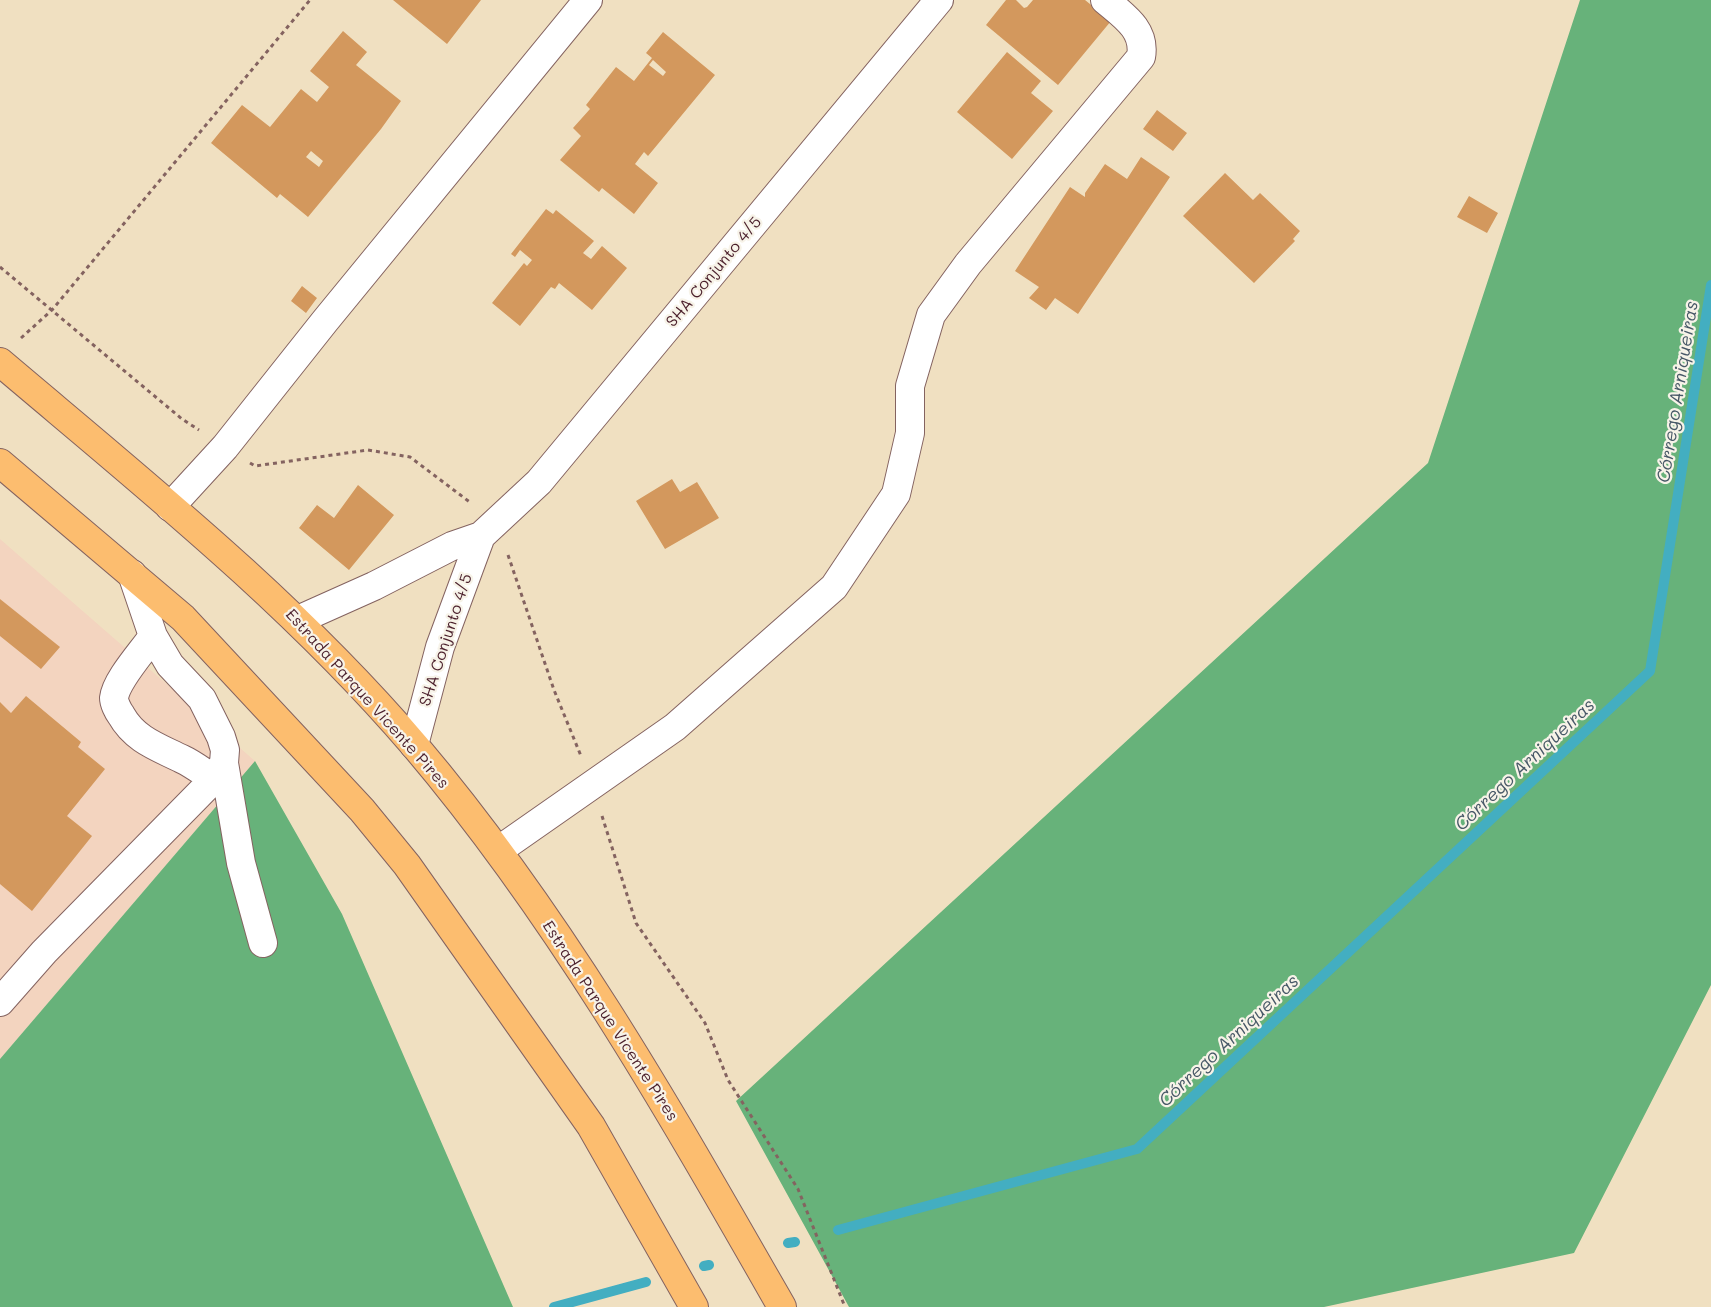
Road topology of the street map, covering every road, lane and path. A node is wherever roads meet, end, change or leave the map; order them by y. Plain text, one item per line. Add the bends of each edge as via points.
1 (310, 0) edge
2 (588, 0) edge
3 (939, 0) edge
4 (1105, 0) edge
5 (0, 267) edge
6 (52, 310) junction
7 (7, 353) edge
8 (225, 447) junction
9 (0, 463) edge
10 (170, 507) junction
11 (489, 529) junction
12 (132, 574) junction
13 (298, 620) junction
14 (153, 636) junction
15 (414, 745) junction
16 (219, 771) junction
17 (593, 786) junction
18 (499, 850) junction
19 (264, 943) dead end
20 (0, 1002) edge
21 (694, 1307) edge
22 (782, 1307) edge
23 (845, 1307) edge

1 - 6 path
2 - 8 street
3 - 11 street, SHA Conjunto 4/5 via 545,475
4 - 17 street via 1139,33 1143,43 1141,57 968,264 931,315 910,386 910,433 896,494 834,586 674,727
5 - 6 path
6 - 7 path
6 - 8 path via 182,418
7 - 10 main road, Estrada Parque Vicente Pires
8 - 10 street
8 - 11 path via 255,466 368,450 410,457
9 - 12 main road
10 - 13 main road, Estrada Parque Vicente Pires
11 - 13 street, SHA Conjunto 4/5
11 - 15 street, SHA Conjunto 4/5 via 440,647
11 - 17 path
12 - 14 street
12 - 21 main road via 183,618 362,810 407,865 590,1126
13 - 15 main road, Estrada Parque Vicente Pires
14 - 16 street via 170,664 211,714 223,744
14 - 16 street via 118,686 114,699 118,712 127,726 158,749
15 - 18 main road, Estrada Parque Vicente Pires
16 - 19 street
16 - 20 street
17 - 18 street
17 - 23 path via 636,922 705,1023 728,1080 798,1189
18 - 22 main road, Estrada Parque Vicente Pires via 649,1076

